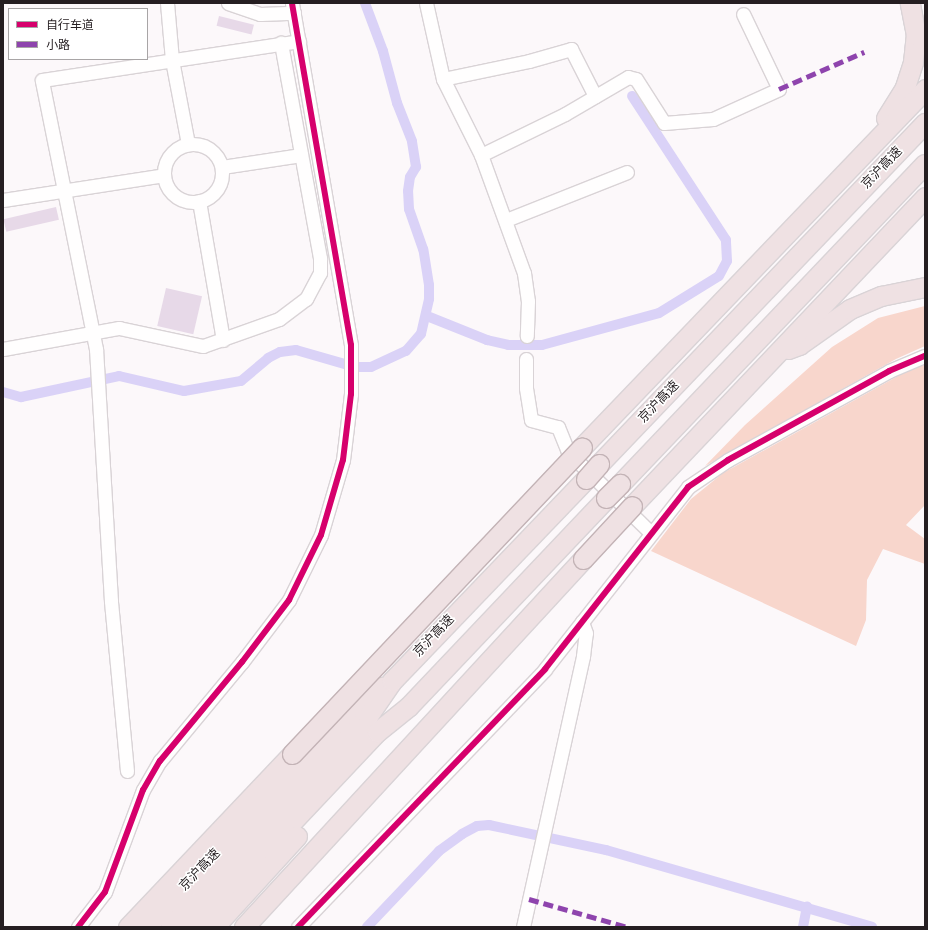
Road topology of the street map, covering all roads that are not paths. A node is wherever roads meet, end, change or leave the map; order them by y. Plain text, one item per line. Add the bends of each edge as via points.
1 (167, 3) edge
2 (228, 3) edge
3 (426, 3) edge
4 (910, 3) edge
5 (293, 8) edge
6 (743, 14) dead end
7 (299, 41) junction
8 (281, 44) junction
9 (172, 60) junction
10 (443, 79) junction
11 (925, 89) edge
12 (595, 96) junction
13 (925, 123) edge
14 (882, 135) junction
15 (188, 144) junction
16 (301, 155) junction
17 (481, 155) junction
18 (925, 164) edge
19 (222, 167) junction
20 (627, 172) dead end
21 (164, 175) junction
22 (64, 191) junction
23 (925, 197) edge
24 (3, 200) edge
25 (199, 201) junction
26 (506, 220) junction
27 (925, 287) edge
28 (92, 332) junction
29 (527, 336) dead end
30 (223, 340) junction
31 (3, 349) edge
32 (777, 352) junction
33 (925, 356) edge
34 (526, 359) dead end
35 (651, 533) junction
36 (582, 622) junction
37 (392, 681) junction
38 (408, 707) junction
39 (127, 770) dead end
40 (78, 927) edge
41 (128, 927) edge
42 (146, 927) edge
43 (170, 927) edge
44 (194, 927) edge
45 (214, 927) edge
46 (244, 927) edge
47 (298, 927) edge
48 (523, 927) edge

1 - 9 street
2 - 5 street via 260,14
3 - 10 street
4 - 14 highway via 916,35 913,62 905,87 887,116
5 - 7 street
6 - 12 street via 779,89 713,119 678,120 667,123 658,117 633,76
7 - 8 street
7 - 40 street via 349,326 352,375 343,460 328,515 304,571 267,630 160,761 143,790 114,874 105,892
8 - 9 street
8 - 16 street
9 - 15 street
9 - 22 street via 42,80
10 - 12 street via 529,61 571,49
10 - 17 street
11 - 14 highway
12 - 17 street
13 - 37 highway, 京沪高速, bridge
14 - 41 highway, bridge via 582,447
15 - 19 street via 208,148 218,157
15 - 21 street via 177,149 168,158
16 - 19 street
16 - 30 street via 320,258 320,273 306,299 294,310 279,319
17 - 26 street
18 - 38 highway, bridge
19 - 25 street via 222,178 217,190
20 - 26 street
21 - 22 street
21 - 25 street via 168,187 176,196 187,201
22 - 24 street
22 - 28 street
23 - 32 highway
25 - 30 street
26 - 29 street via 527,285
27 - 32 highway via 881,296 850,309 799,345
28 - 30 street via 132,329 204,346
28 - 31 street
28 - 39 street via 96,359 111,601
32 - 46 highway, bridge
33 - 35 street via 889,371 705,473 673,503
34 - 35 street via 526,395 531,420 558,427 568,452
35 - 36 street
36 - 47 street via 545,669 494,724
36 - 48 street via 586,633 583,656
37 - 42 highway, 京沪高速 via 357,705
37 - 43 highway, 京沪高速 via 368,716
38 - 44 highway via 377,732
38 - 45 highway via 387,742

